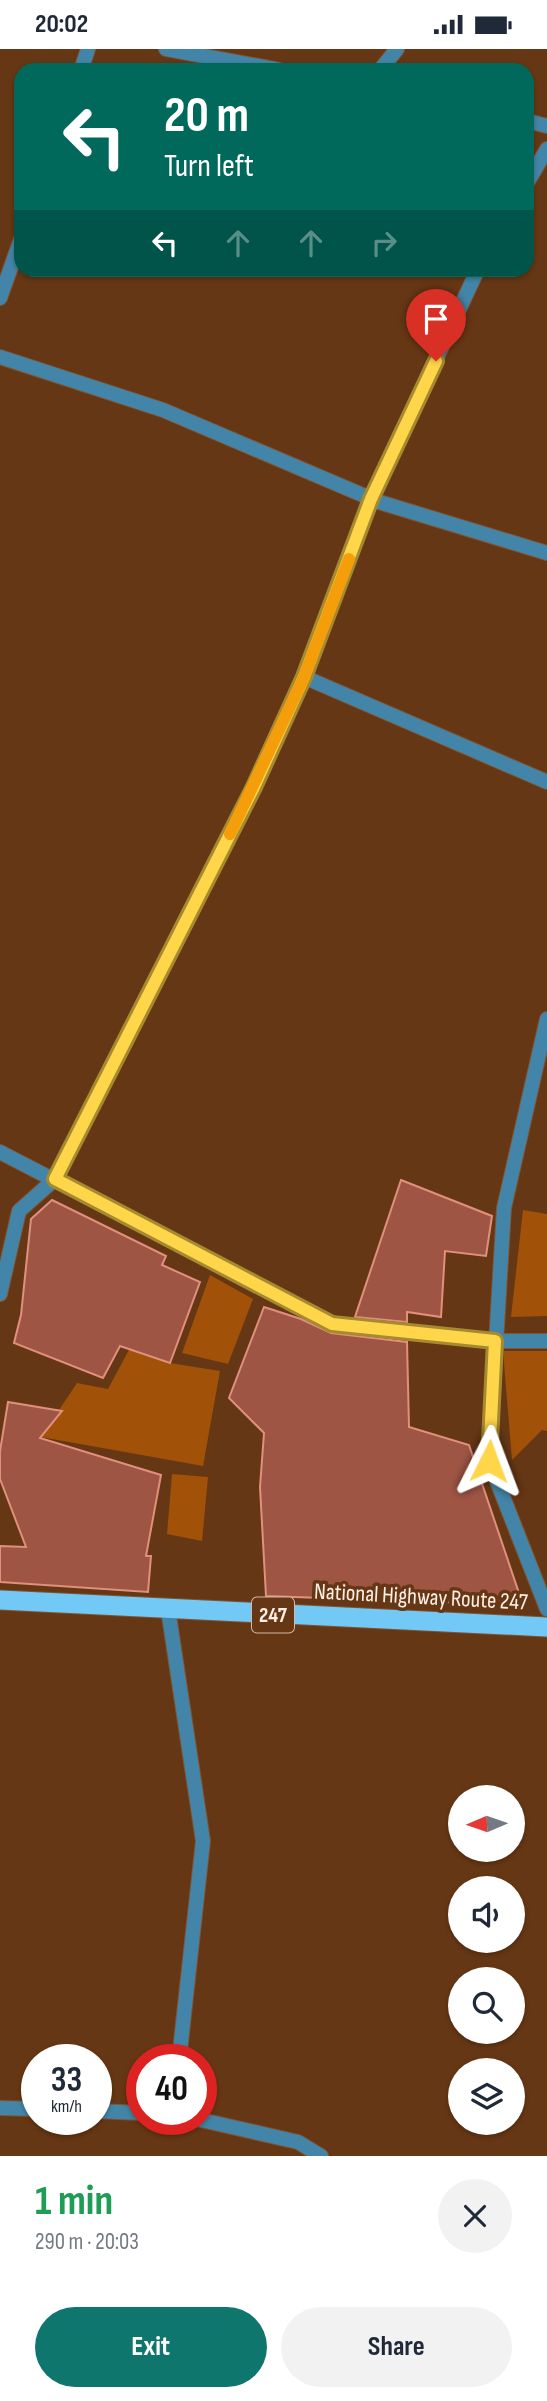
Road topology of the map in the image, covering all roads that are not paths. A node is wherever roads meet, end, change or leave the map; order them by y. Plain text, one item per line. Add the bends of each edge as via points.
1 (166, 49) edge
2 (397, 49) edge
3 (241, 63) edge
4 (386, 63) edge
5 (547, 149) edge
6 (534, 171) edge
7 (14, 259) edge
8 (474, 277) edge
9 (0, 298) edge
10 (0, 357) edge
11 (371, 499) junction
12 (547, 553) edge
13 (304, 677) junction
14 (547, 782) edge
15 (547, 1019) edge
16 (0, 1152) edge
17 (55, 1179) junction
18 (0, 1294) edge
19 (495, 1341) junction
20 (547, 1341) edge
21 (0, 1600) edge
22 (168, 1609) junction
23 (547, 1609) edge
24 (547, 1627) edge
25 (181, 2044) edge
26 (0, 2108) edge
27 (21, 2109) edge
28 (217, 2124) edge
29 (321, 2156) edge

1 - 3 street
2 - 4 street
5 - 6 street
7 - 9 street
8 - 11 street
10 - 11 street via 163,410
11 - 12 street
11 - 13 street
13 - 14 street
13 - 17 street via 254,787
15 - 19 street via 505,1208
16 - 17 street
17 - 18 street via 19,1210
17 - 19 street via 332,1324
19 - 20 street
19 - 23 street via 489,1461
21 - 22 highway, National Highway Route 247 / 247
22 - 24 highway, National Highway Route 247 / 247
22 - 25 street via 203,1841
26 - 27 street
28 - 29 street via 298,2142

